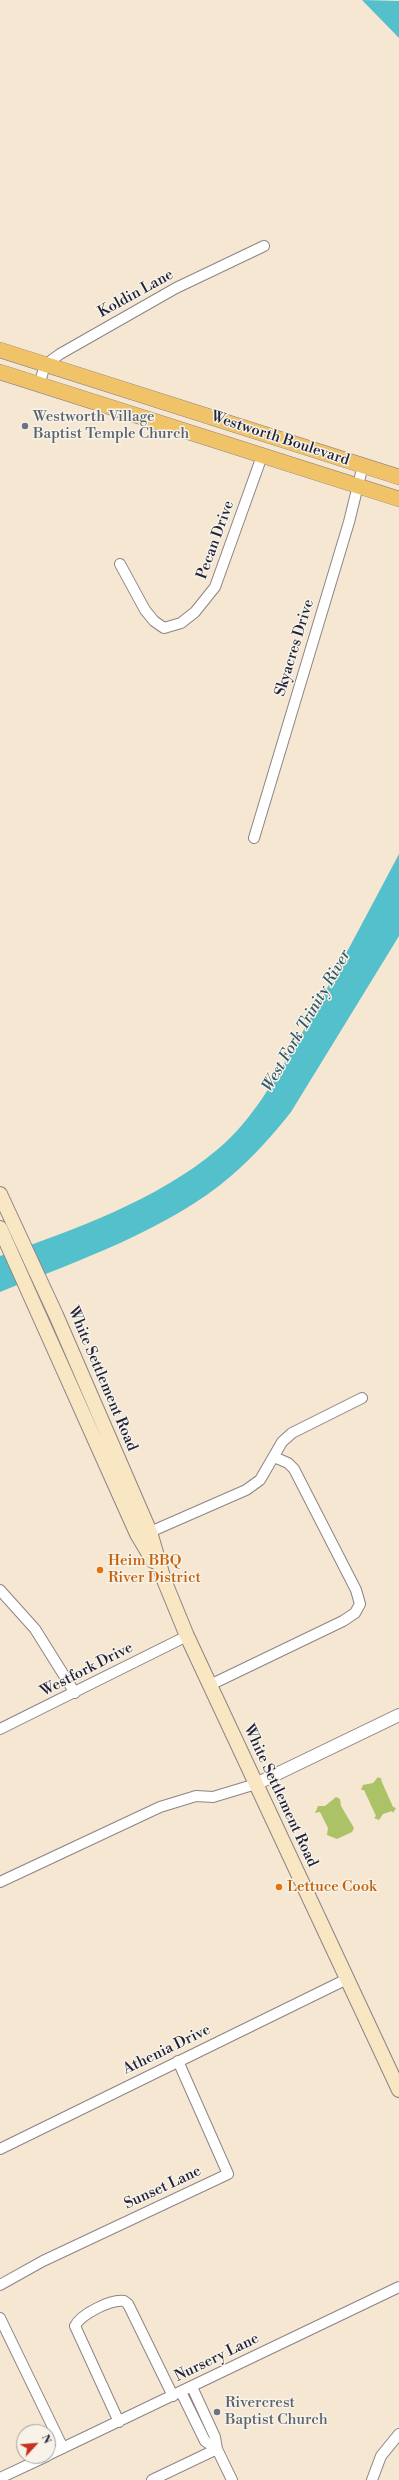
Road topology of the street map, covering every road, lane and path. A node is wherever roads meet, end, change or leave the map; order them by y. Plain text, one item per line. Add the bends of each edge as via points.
1 (264, 246) dead end
2 (0, 350) edge
3 (45, 365) junction
4 (0, 372) edge
5 (39, 385) junction
6 (262, 456) junction
7 (362, 465) junction
8 (399, 477) edge
9 (356, 485) junction
10 (399, 499) edge
11 (120, 564) dead end
12 (254, 838) dead end
13 (0, 1194) edge
14 (0, 1228) edge
15 (362, 1398) dead end
16 (274, 1457) junction
17 (132, 1507) junction
18 (150, 1532) junction
19 (164, 1580) junction
20 (0, 1590) edge
21 (187, 1636) junction
22 (210, 1685) junction
23 (75, 1693) junction
24 (399, 1715) edge
25 (0, 1729) edge
26 (256, 1784) junction
27 (0, 1882) edge
28 (348, 1979) junction
29 (178, 2061) junction
30 (399, 2090) edge
31 (0, 2149) edge
32 (0, 2286) edge
33 (399, 2287) edge
34 (0, 2318) edge
35 (192, 2387) junction
36 (177, 2394) junction
37 (119, 2422) junction
38 (399, 2434) edge
39 (63, 2448) junction
40 (217, 2449) junction
41 (56, 2452) edge
42 (30, 2464) edge
43 (0, 2478) edge
44 (152, 2480) edge
45 (232, 2480) edge
46 (372, 2480) edge

1 - 3 street, Koldin Lane via 176,288
2 - 3 main road, Westworth Boulevard
3 - 5 street
3 - 7 main road, Westworth Boulevard
4 - 5 main road, Westworth Boulevard
5 - 6 main road, Westworth Boulevard
6 - 9 main road, Westworth Boulevard
6 - 11 street, Pecan Drive via 216,586 195,612 181,623 164,628 154,621
7 - 8 main road, Westworth Boulevard
7 - 9 street, Skyacres Drive
9 - 10 main road, Westworth Boulevard
9 - 12 street, Skyacres Drive via 349,522
13 - 17 main road, White Settlement Road via 56,1315
14 - 17 main road, White Settlement Road
15 - 16 street via 292,1434 282,1442
16 - 18 street via 260,1480 246,1490
16 - 22 street via 288,1463 294,1469 356,1590 360,1604 355,1613 343,1621
17 - 18 main road, White Settlement Road
17 - 19 main road, White Settlement Road via 138,1534
18 - 19 main road, White Settlement Road
19 - 21 main road, White Settlement Road
20 - 23 street via 35,1629
21 - 22 main road, White Settlement Road
21 - 23 street, Westfork Drive
22 - 26 main road, White Settlement Road
23 - 25 street, Westfork Drive
24 - 26 street
26 - 27 street via 213,1797 196,1796 160,1807
26 - 28 main road, White Settlement Road
28 - 29 street, Athenia Drive
28 - 30 main road, White Settlement Road
29 - 31 street, Athenia Drive
29 - 32 street, Sunset Lane via 228,2174 43,2261
33 - 35 street, Nursery Lane
34 - 39 street
35 - 36 street, Nursery Lane
35 - 40 street via 216,2436
36 - 37 street, Nursery Lane
36 - 37 street via 128,2304 124,2301 114,2301 84,2317 75,2326
36 - 40 street via 205,2441
37 - 39 street, Nursery Lane
38 - 46 street via 381,2456
39 - 41 street, Nursery Lane
40 - 44 street
40 - 45 street
42 - 43 street, Nursery Lane

